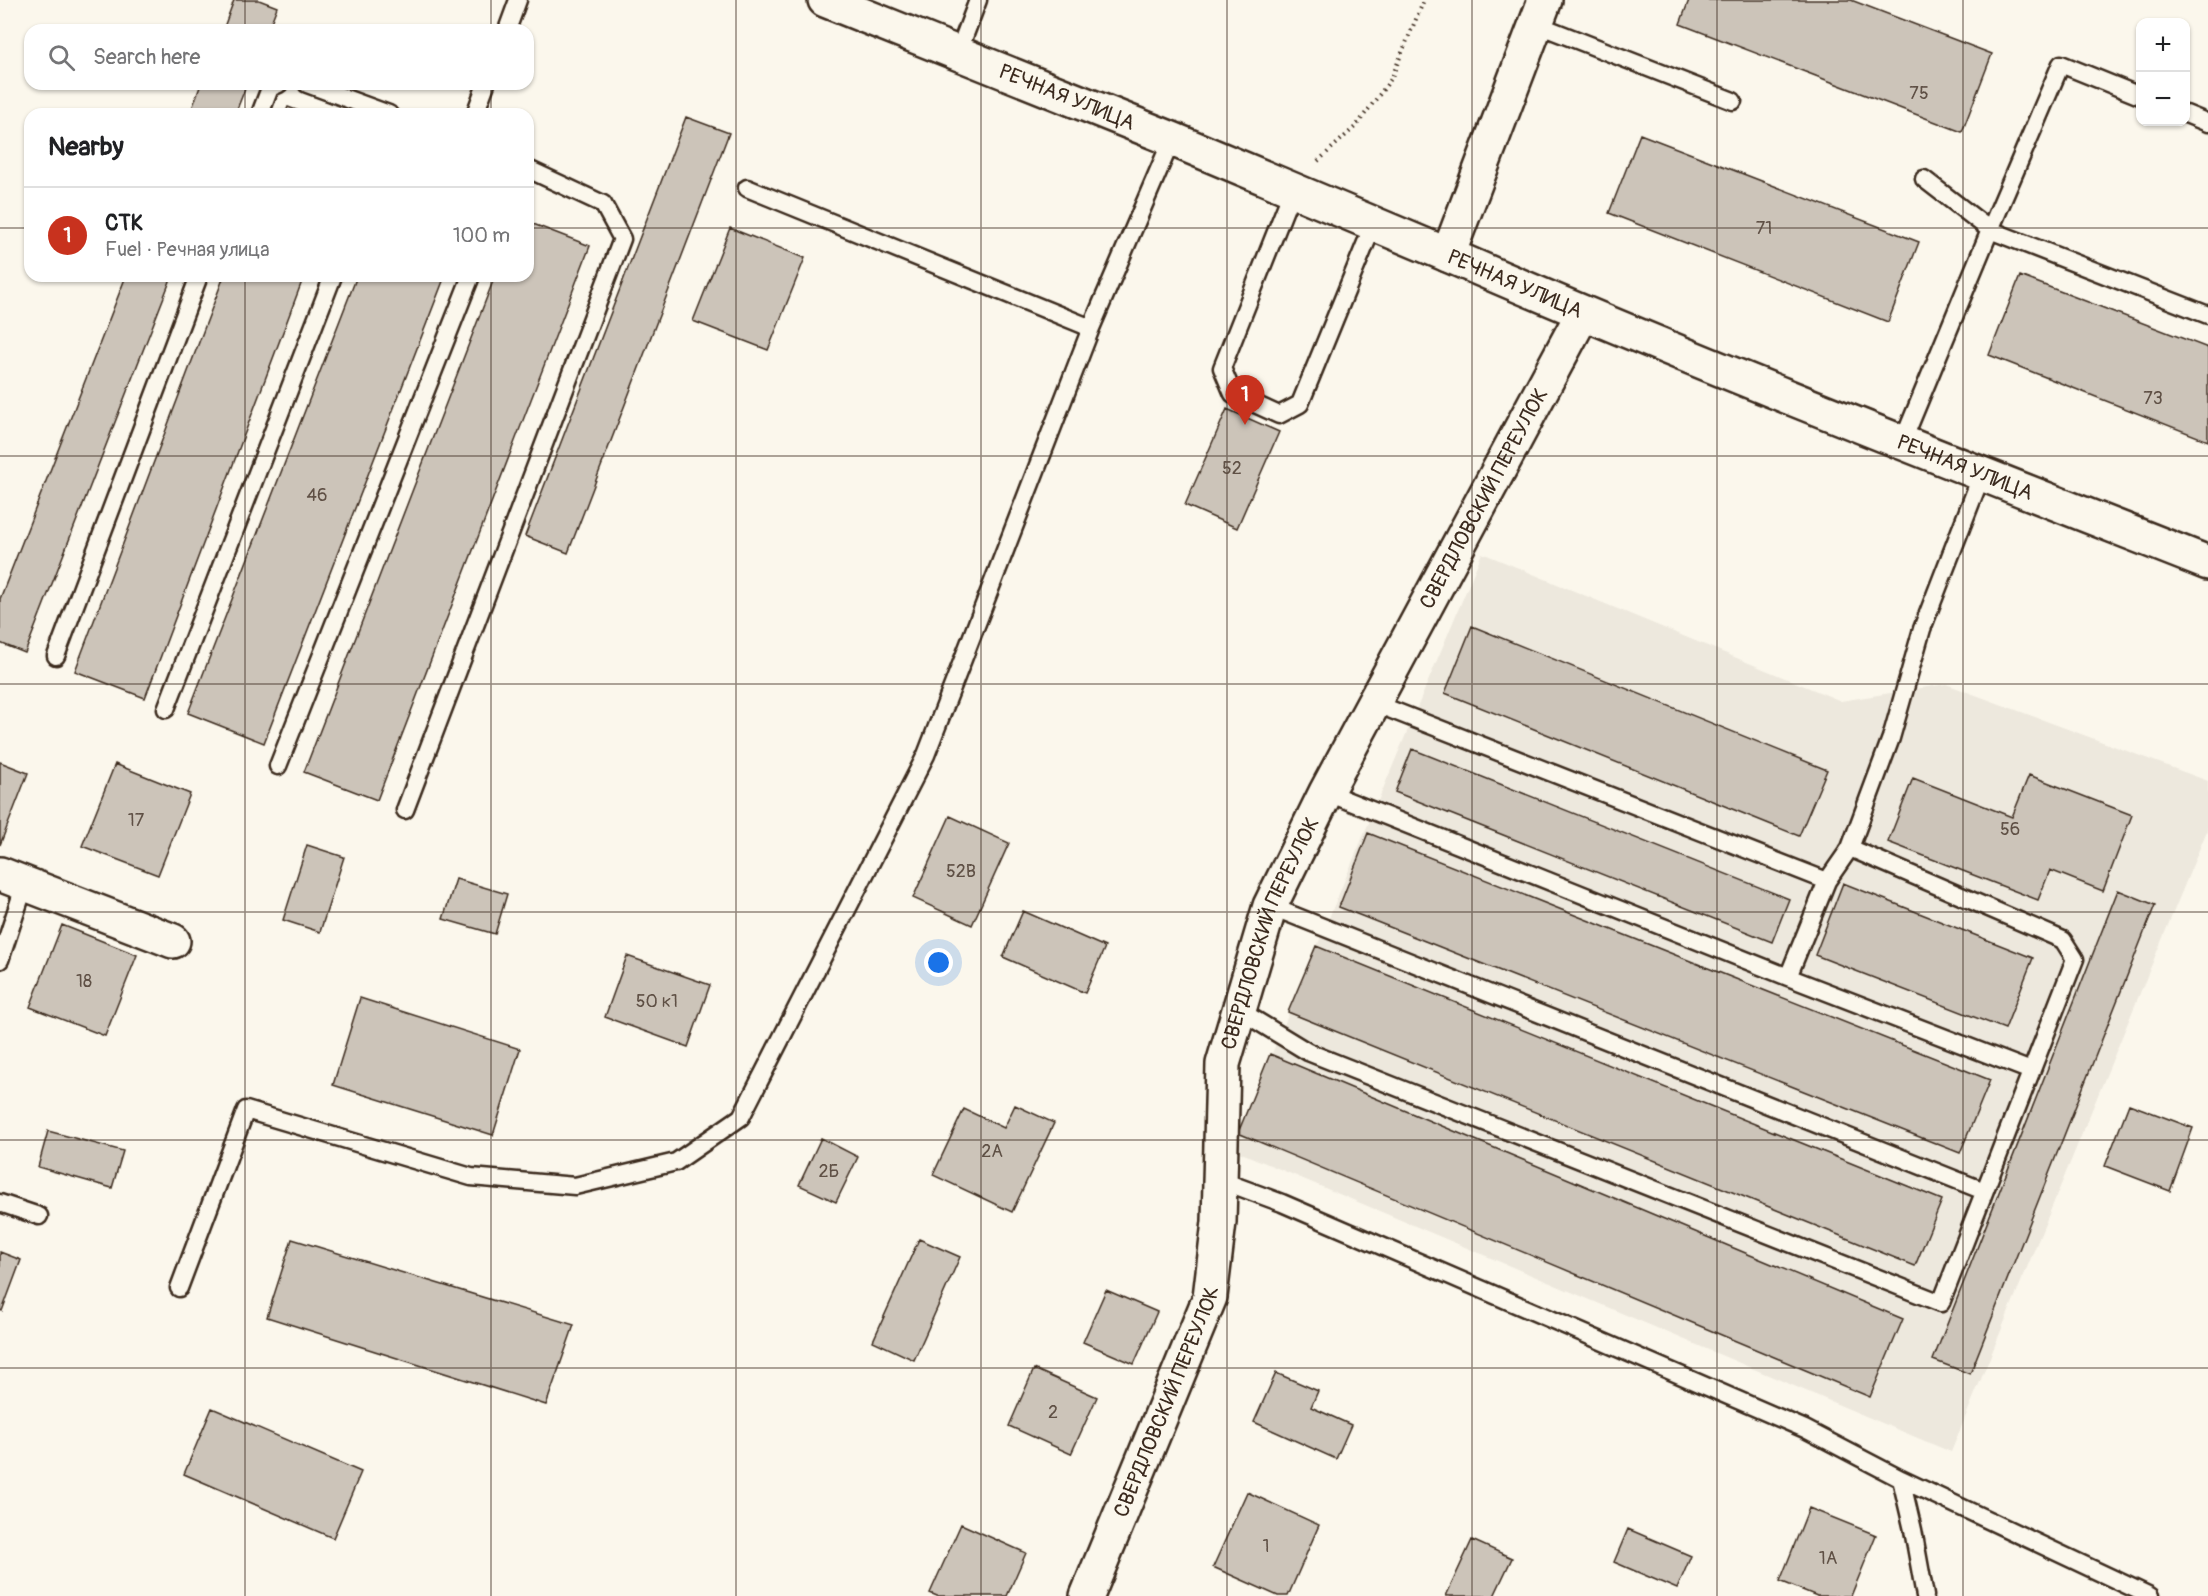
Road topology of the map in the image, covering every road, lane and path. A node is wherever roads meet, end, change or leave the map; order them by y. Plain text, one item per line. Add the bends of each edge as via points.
1 (518, 0) edge
2 (825, 0) edge
3 (978, 0) edge
4 (1424, 0) edge
5 (1540, 12) edge
6 (509, 24) edge
7 (958, 53) junction
8 (269, 90) edge
9 (323, 90) edge
10 (484, 90) edge
11 (2136, 94) edge
12 (1733, 100) dead end
13 (262, 108) edge
14 (373, 108) edge
15 (477, 108) edge
16 (2190, 116) edge
17 (2208, 123) edge
18 (1172, 139) junction
19 (1315, 164) dead end
20 (534, 172) edge
21 (1924, 178) dead end
22 (747, 188) dead end
23 (1293, 189) junction
24 (1374, 224) junction
25 (1990, 230) junction
26 (1448, 255) junction
27 (197, 282) edge
28 (331, 282) edge
29 (469, 282) edge
30 (1583, 313) junction
31 (2208, 315) edge
32 (1091, 328) junction
33 (1902, 443) junction
34 (1982, 474) junction
35 (2208, 563) edge
36 (56, 656) dead end
37 (1374, 703) junction
38 (166, 709) dead end
39 (278, 766) dead end
40 (1326, 792) junction
41 (405, 810) dead end
42 (1850, 848) junction
43 (13, 879) edge
44 (1827, 881) junction
45 (1270, 906) junction
46 (172, 941) dead end
47 (0, 960) edge
48 (1788, 977) junction
49 (1239, 1010) junction
50 (2031, 1071) junction
51 (1220, 1180) junction
52 (1984, 1191) junction
53 (0, 1203) edge
54 (39, 1216) dead end
55 (179, 1288) dead end
56 (1901, 1479) junction
57 (1088, 1596) edge
58 (1925, 1596) edge
59 (2150, 1596) edge

1 - 6 lane
2 - 7 street, РЕЧНАЯ УЛИЦА
3 - 7 lane
4 - 19 path via 1391,79 1356,126
5 - 12 lane
5 - 26 street
7 - 18 street, РЕЧНАЯ УЛИЦА
8 - 13 lane
9 - 14 lane
10 - 15 lane
11 - 25 lane via 2061,64
16 - 17 lane
18 - 23 street, РЕЧНАЯ УЛИЦА
18 - 32 lane
20 - 41 lane via 603,204 622,239
21 - 25 lane
22 - 32 lane
23 - 24 street, РЕЧНАЯ УЛИЦА
23 - 24 lane via 1222,368 1233,394 1279,415 1300,404
24 - 26 street, РЕЧНАЯ УЛИЦА
25 - 31 lane
25 - 33 lane
26 - 30 street, РЕЧНАЯ УЛИЦА
27 - 36 lane
28 - 38 lane
29 - 39 lane
30 - 33 street, РЕЧНАЯ УЛИЦА
30 - 37 street, СВЕРДЛОВСКИЙ ПЕРЕУЛОК
32 - 55 lane via 926,756 741,1117 676,1162 575,1186 471,1178 246,1110
33 - 34 street, РЕЧНАЯ УЛИЦА
34 - 35 street, РЕЧНАЯ УЛИЦА
34 - 42 lane via 1922,629 1891,738
37 - 40 street, СВЕРДЛОВСКИЙ ПЕРЕУЛОК
37 - 44 lane
40 - 45 street, СВЕРДЛОВСКИЙ ПЕРЕУЛОК
40 - 48 lane
42 - 44 lane
42 - 50 lane via 2063,940 2075,959
43 - 46 street
43 - 47 lane
44 - 48 lane
45 - 49 street, СВЕРДЛОВСКИЙ ПЕРЕУЛОК
45 - 52 lane
48 - 50 lane
49 - 51 street, СВЕРДЛОВСКИЙ ПЕРЕУЛОК via 1222,1064
49 - 52 lane via 1308,1052 1941,1303
50 - 52 lane
51 - 56 lane via 1805,1429
51 - 57 street, СВЕРДЛОВСКИЙ ПЕРЕУЛОК via 1209,1297
53 - 54 lane
56 - 58 lane
56 - 59 lane

